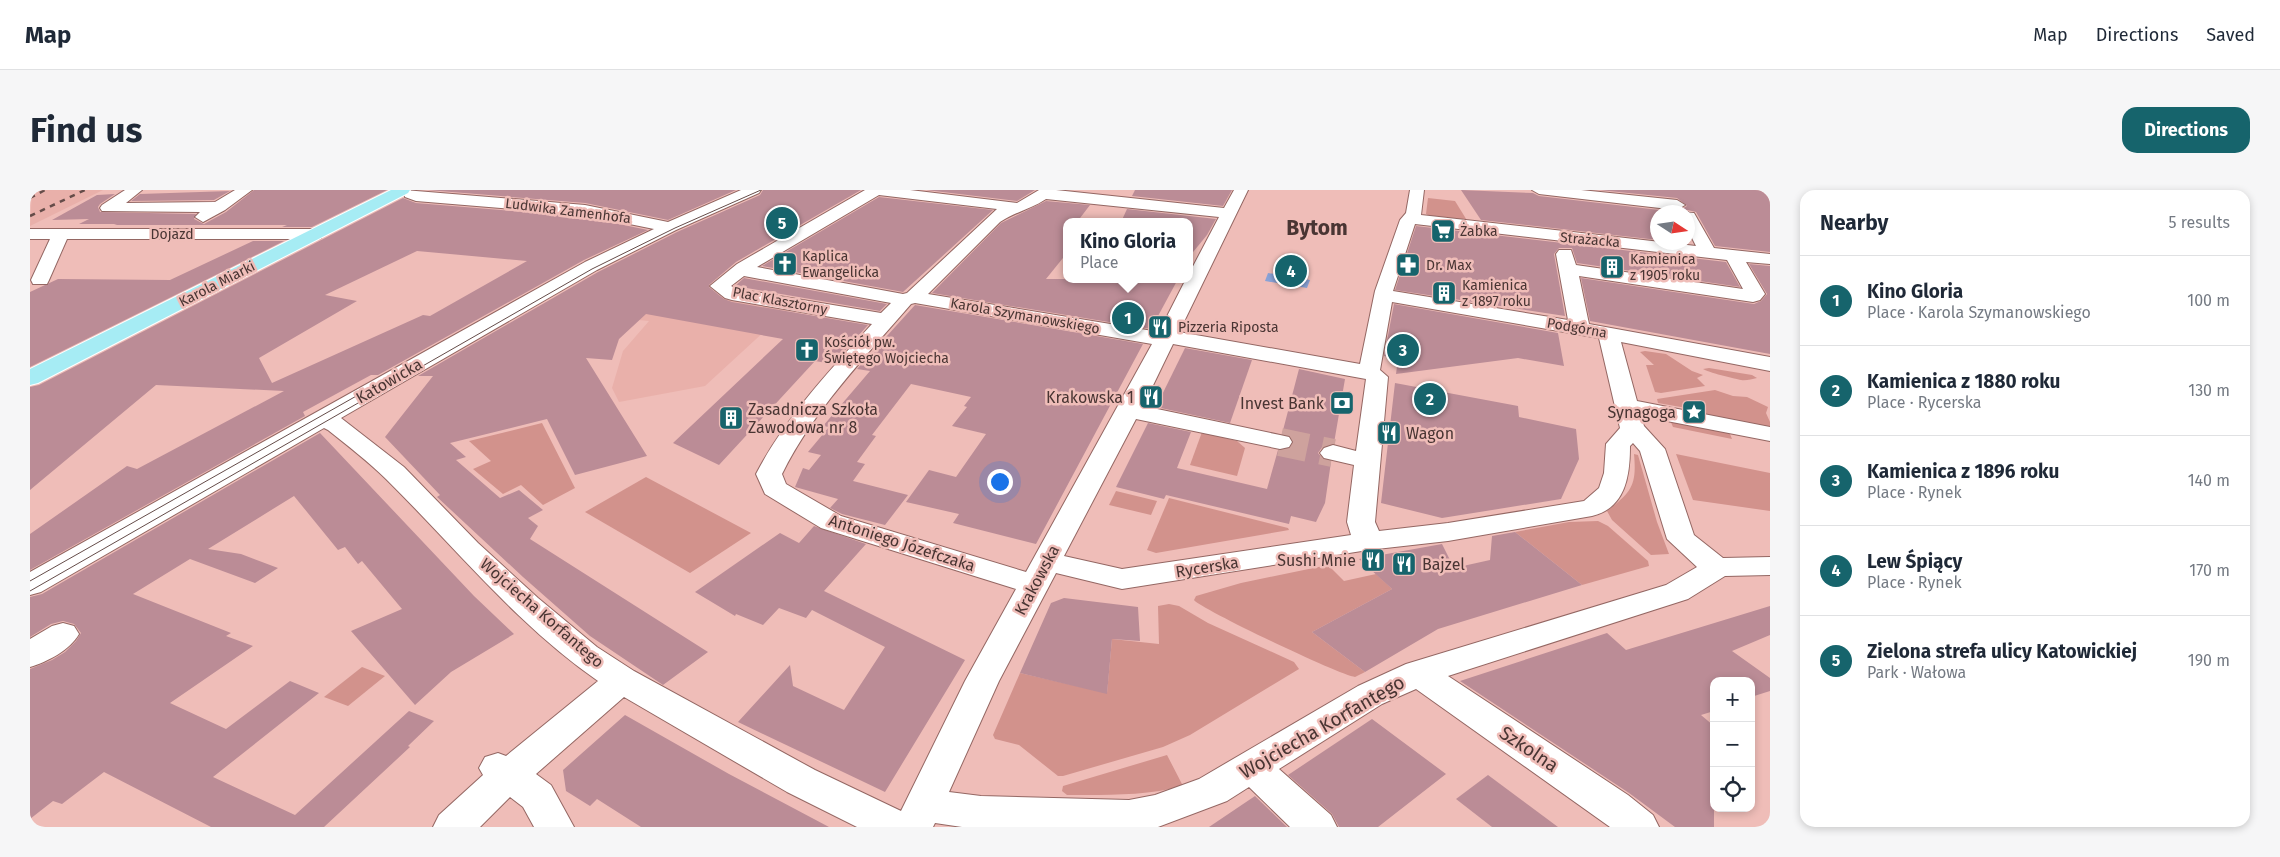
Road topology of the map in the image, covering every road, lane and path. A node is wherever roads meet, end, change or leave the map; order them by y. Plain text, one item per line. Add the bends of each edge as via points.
1 (135, 190) edge
2 (245, 190) edge
3 (403, 190) edge
4 (411, 190) edge
5 (754, 190) edge
6 (875, 190) edge
7 (1241, 190) edge
8 (1416, 190) edge
9 (1539, 190) edge
10 (1547, 190) edge
11 (1658, 190) edge
12 (1046, 192) edge
13 (1676, 205) edge
14 (1650, 206) edge
15 (219, 207) junction
16 (1016, 207) junction
17 (1229, 213) junction
18 (1410, 218) junction
19 (193, 223) dead end
20 (670, 226) junction
21 (1695, 232) edge
22 (30, 234) edge
23 (61, 234) junction
24 (315, 234) junction
25 (1562, 238) junction
26 (1706, 252) junction
27 (1733, 255) junction
28 (1770, 259) edge
29 (1569, 269) junction
30 (740, 270) junction
31 (40, 280) dead end
32 (1383, 295) junction
33 (901, 306) junction
34 (1580, 328) junction
35 (1608, 333) junction
36 (1166, 336) junction
37 (1770, 365) edge
38 (1369, 372) junction
39 (30, 378) edge
40 (1129, 410) junction
41 (1630, 417) junction
42 (322, 419) junction
43 (1770, 434) edge
44 (1280, 442) tunnel mouth
45 (1333, 453) tunnel mouth
46 (1368, 461) junction
47 (1368, 541) junction
48 (1770, 566) edge
49 (1718, 568) junction
50 (1042, 573) junction
51 (30, 585) edge
52 (63, 634) dead end
53 (30, 655) edge
54 (1418, 673) junction
55 (622, 680) junction
56 (1251, 766) junction
57 (503, 772) junction
58 (918, 816) edge
59 (453, 827) edge
60 (554, 827) edge
61 (895, 827) edge
62 (1317, 827) edge
63 (1639, 827) edge

1 - 15 street via 108,208
2 - 15 street
3 - 24 main road, Karola Miarki
4 - 20 street, Ludwika Zamenhofa via 410,194 416,196 585,210
5 - 20 street, Katowicka
6 - 16 street
6 - 30 street
7 - 17 street, Krakowska
8 - 18 street via 1414,214
9 - 10 street
10 - 14 street
11 - 13 street
12 - 16 street, Antoniego Józefczaka via 1029,204
12 - 17 street
15 - 19 street
16 - 33 street, Antoniego Józefczaka via 994,219
17 - 36 street, Krakowska
18 - 25 street, Strażacka
18 - 32 street
20 - 42 street, Katowicka via 590,266
21 - 26 street
22 - 23 street, Dojazd
23 - 24 street, Dojazd
23 - 31 street
24 - 39 main road, Karola Miarki
25 - 26 street, Strażacka
25 - 29 street
26 - 27 street, Strażacka
27 - 28 street, Strażacka
27 - 29 street via 1753,296
29 - 34 street
30 - 33 street, Plac Klasztorny
30 - 33 street, Plac Klasztorny via 719,286 732,294
32 - 34 street, Podgórna
32 - 38 street
33 - 36 street, Karola Szymanowskiego via 1149,338
33 - 50 street, Antoniego Józefczaka via 843,369 777,454 769,474 774,488 831,522
34 - 35 street, Podgórna
35 - 37 street, Podgórna
35 - 41 street
36 - 38 street, Karola Szymanowskiego
36 - 40 street, Krakowska
38 - 46 street via 1377,377
40 - 44 street
40 - 50 street, Krakowska
41 - 43 street
41 - 47 street, Rycerska via 1618,444 1617,474 1608,497 1592,508 1448,532
41 - 49 street via 1652,449 1681,539
42 - 51 street, Katowicka
42 - 55 street, Wojciecha Korfantego via 337,425 395,473 527,605 585,654
45 - 46 street
46 - 47 street via 1361,522
47 - 50 street, Rycerska via 1122,579
48 - 49 street, Wojciecha Korfantego
49 - 54 street, Wojciecha Korfantego via 1677,592
50 - 58 street, Krakowska via 982,681
52 - 53 street
54 - 56 street, Wojciecha Korfantego via 1370,695
54 - 63 street, Szkolna
55 - 57 street
55 - 61 street, Wojciecha Korfantego via 801,780
56 - 58 street, Wojciecha Korfantego via 1213,790 1156,811 1129,817
56 - 62 street
57 - 59 street
57 - 60 street via 537,796

